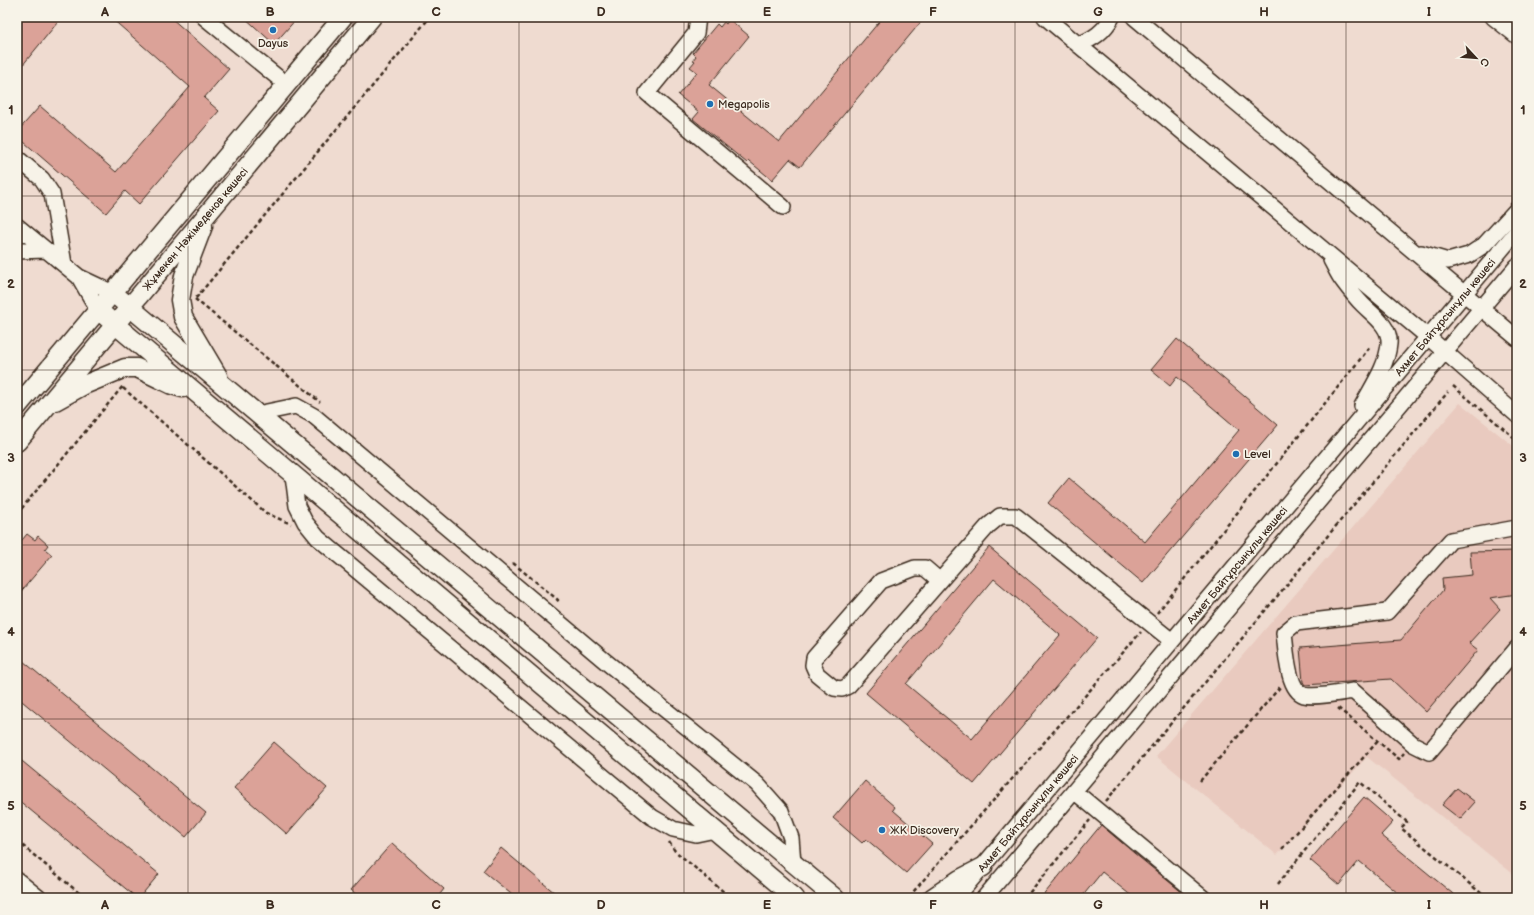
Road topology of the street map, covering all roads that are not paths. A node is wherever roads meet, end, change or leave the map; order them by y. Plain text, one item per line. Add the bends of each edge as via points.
1 (204, 17) edge
2 (343, 17) edge
3 (372, 17) edge
4 (698, 17) edge
5 (1045, 17) edge
6 (1112, 17) edge
7 (1134, 17) edge
8 (1493, 17) edge
9 (1517, 36) edge
10 (1078, 45) junction
11 (287, 85) junction
12 (17, 158) edge
13 (783, 207) dead end
14 (1517, 209) edge
15 (207, 214) junction
16 (17, 226) edge
17 (1517, 231) edge
18 (1412, 249) junction
19 (45, 250) junction
20 (17, 251) edge
21 (1326, 252) junction
22 (64, 264) junction
23 (1517, 266) edge
24 (79, 277) junction
25 (113, 293) junction
26 (1465, 294) junction
27 (130, 307) junction
28 (1481, 308) junction
29 (98, 310) junction
30 (115, 324) junction
31 (1428, 337) junction
32 (1517, 338) edge
33 (1444, 352) junction
34 (223, 385) junction
35 (194, 391) junction
36 (47, 405) junction
37 (17, 407) edge
38 (257, 414) junction
39 (1517, 415) edge
40 (1345, 436) junction
41 (17, 442) edge
42 (293, 475) junction
43 (1517, 528) edge
44 (940, 581) junction
45 (1172, 641) junction
46 (1517, 648) edge
47 (1074, 791) junction
48 (715, 830) junction
49 (793, 863) junction
50 (983, 866) junction
51 (770, 876) junction
52 (17, 880) edge
53 (39, 898) edge
54 (783, 898) edge
55 (795, 898) edge
56 (835, 898) edge
57 (932, 898) edge
58 (956, 898) edge
59 (984, 898) edge
60 (1203, 898) edge

1 - 11 street
2 - 11 main road, Жұмекен Нәжімеденов көшесі
3 - 15 main road, Жұмекен Нәжімеденов көшесі
4 - 13 street via 696,33 647,93
5 - 10 street
6 - 10 street via 1093,38
7 - 18 street
8 - 9 street
10 - 21 street
11 - 25 main road, Жұмекен Нәжімеденов көшесі
12 - 22 street via 42,179 52,194
14 - 18 street via 1484,245 1469,255 1448,261
15 - 27 main road, Жұмекен Нәжімеденов көшесі
15 - 34 main road via 184,276 180,300 183,317
16 - 19 street
17 - 26 street, Ахмет Байтұрсынұлы көшесі
18 - 26 street
19 - 20 street
19 - 22 street
21 - 31 street
21 - 40 street via 1342,280 1378,318 1390,342 1376,380
22 - 24 street
23 - 28 street, Ахмет Байтұрсынұлы көшесі
24 - 25 street
24 - 29 street
25 - 27 main road
25 - 29 main road, Жұмекен Нәжімеденов көшесі
26 - 28 street
26 - 31 street, Ахмет Байтұрсынұлы көшесі
27 - 30 main road, Жұмекен Нәжімеденов көшесі
27 - 34 main road
28 - 32 street
28 - 33 street, Ахмет Байтұрсынұлы көшесі
29 - 30 main road
29 - 37 main road, Жұмекен Нәжімеденов көшесі
30 - 35 main road
30 - 36 main road, Жұмекен Нәжімеденов көшесі
31 - 33 street
31 - 40 street, Ахмет Байтұрсынұлы көшесі
33 - 39 street
33 - 47 street, Ахмет Байтұрсынұлы көшесі
34 - 38 main road
35 - 36 main road via 137,368 124,368
35 - 42 main road
36 - 41 main road, Жұмекен Нәжімеденов көшесі
38 - 49 main road
38 - 49 street via 296,406 314,416 756,784 781,811 791,838
40 - 45 street, Ахмет Байтұрсынұлы көшесі
42 - 48 main road
42 - 48 street via 297,506 305,522 318,538 652,816 673,829 696,834
43 - 46 street via 1451,540 1387,612 1296,623 1284,633 1289,676 1297,690 1304,695 1353,691 1413,744 1429,752
44 - 44 street via 848,686 834,688 817,674 813,665 814,658 881,581 915,568 925,568
44 - 45 street via 988,526 1000,516 1016,516
45 - 50 street, Ахмет Байтұрсынұлы көшесі
47 - 59 street, Ахмет Байтұрсынұлы көшесі
47 - 60 street
48 - 51 main road
49 - 56 main road
50 - 57 main road
50 - 58 street, Ахмет Байтұрсынұлы көшесі
51 - 54 main road
51 - 55 main road
52 - 53 street

